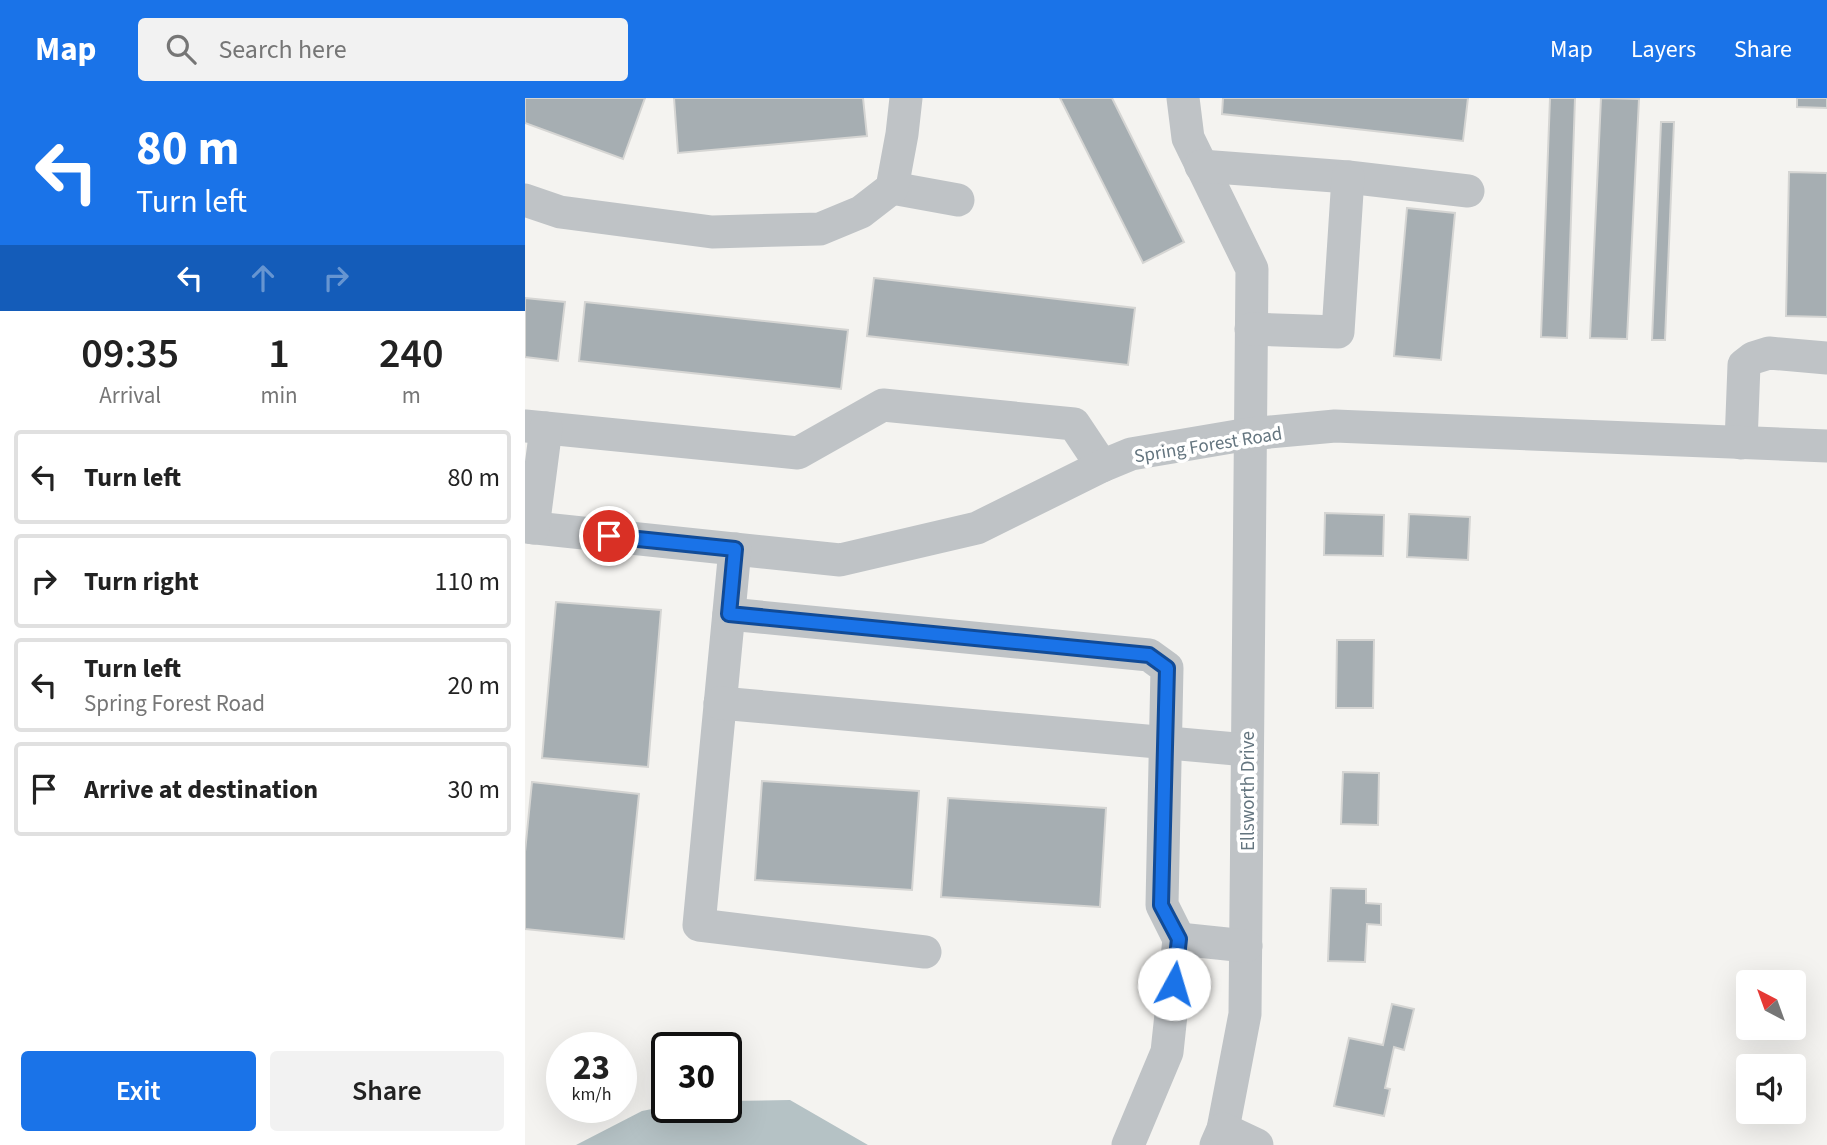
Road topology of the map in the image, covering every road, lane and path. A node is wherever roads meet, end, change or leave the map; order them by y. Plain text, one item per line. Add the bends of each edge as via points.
1 (906, 98) edge
2 (1182, 98) edge
3 (1201, 166) junction
4 (1348, 177) junction
5 (892, 188) junction
6 (1468, 191) dead end
7 (525, 200) edge
8 (958, 200) dead end
9 (1251, 330) junction
10 (1827, 358) edge
11 (535, 427) edge
12 (1249, 434) junction
13 (1741, 443) junction
14 (1827, 446) edge
15 (1102, 466) junction
16 (529, 527) edge
17 (735, 549) junction
18 (729, 614) junction
19 (720, 703) junction
20 (1165, 742) junction
21 (1247, 750) junction
22 (1179, 939) junction
23 (1245, 946) junction
24 (925, 952) dead end
25 (1220, 1137) edge
26 (1128, 1145) edge
27 (1257, 1145) edge

1 - 5 street
2 - 3 street, Ellsworth Drive via 1188,138
3 - 4 street
3 - 9 street, Ellsworth Drive via 1252,269
4 - 6 street
4 - 9 street via 1338,332
5 - 7 street via 861,212 820,229 712,232 560,212
5 - 8 street
9 - 12 street, Ellsworth Drive
10 - 13 street via 1769,353 1744,365
11 - 15 street via 798,453 883,405 1074,424
11 - 16 street
12 - 13 street, Spring Forest Road via 1335,426
12 - 15 street, Spring Forest Road via 1131,454
12 - 21 street, Ellsworth Drive
13 - 14 street, Spring Forest Road
15 - 17 street, Spring Forest Road via 977,528 839,560
16 - 17 street, Spring Forest Road
17 - 18 street
18 - 19 street
18 - 20 street via 1149,655 1167,668
19 - 20 street
19 - 24 street via 699,925
20 - 21 street
20 - 22 street via 1161,905
21 - 23 street, Ellsworth Drive
22 - 23 street
22 - 26 street via 1167,1052
23 - 25 street, Ellsworth Drive via 1245,1014
25 - 27 street

